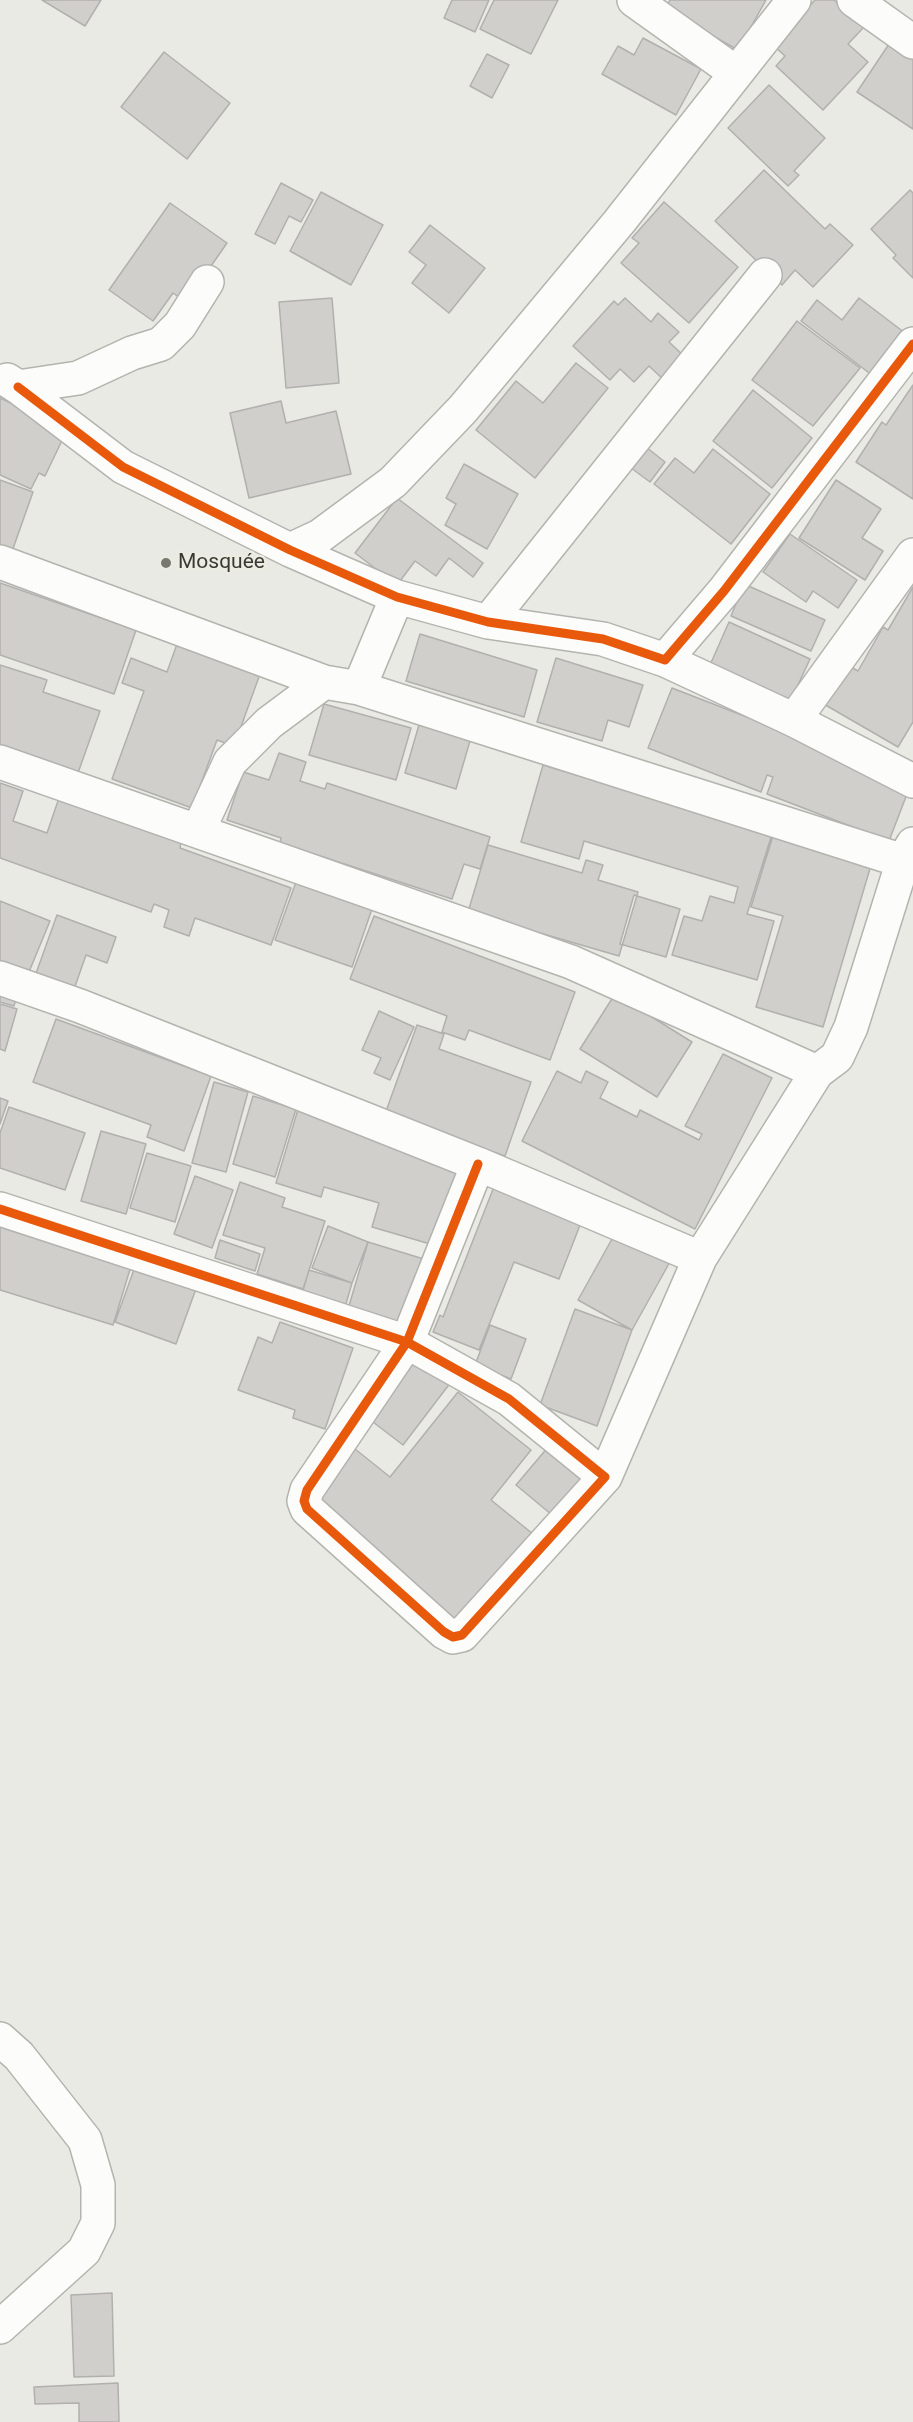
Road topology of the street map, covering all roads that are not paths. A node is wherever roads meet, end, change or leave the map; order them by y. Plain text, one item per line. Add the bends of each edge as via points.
1 (634, 0) edge
2 (794, 0) edge
3 (854, 0) edge
4 (913, 42) edge
5 (736, 73) junction
6 (765, 275) dead end
7 (207, 282) dead end
8 (913, 344) edge
9 (9, 381) edge
10 (290, 550) junction
11 (913, 555) edge
12 (0, 562) edge
13 (397, 597) junction
14 (488, 622) junction
15 (664, 660) junction
16 (324, 682) junction
17 (359, 688) junction
18 (794, 720) junction
19 (0, 762) edge
20 (913, 781) edge
21 (198, 831) junction
22 (908, 853) edge
23 (0, 978) edge
24 (817, 1072) junction
25 (478, 1164) junction
26 (0, 1209) edge
27 (700, 1258) junction
28 (407, 1342) junction
29 (605, 1477) junction
30 (0, 2039) edge
31 (0, 2327) edge

1 - 5 street
2 - 5 street
3 - 4 street
5 - 10 street via 619,222 463,409 393,482 320,536
6 - 14 street
7 - 9 street via 180,325 161,344 78,378
8 - 15 street via 724,591
9 - 10 street via 123,467
10 - 13 street
11 - 18 street
12 - 16 street
13 - 14 street
13 - 17 street
14 - 15 street via 603,639
15 - 18 street
16 - 17 street
16 - 21 street via 269,723 230,762
17 - 22 street
18 - 20 street
19 - 21 street
21 - 24 street via 571,962
22 - 24 street via 850,1027 837,1056
23 - 25 street
24 - 27 street
25 - 27 street
25 - 28 street
26 - 28 street
27 - 29 street
28 - 29 street via 509,1399
28 - 29 street via 307,1490 304,1501 307,1509 444,1632 462,1635
30 - 31 street via 19,2056 85,2140 98,2185 98,2223 84,2251

